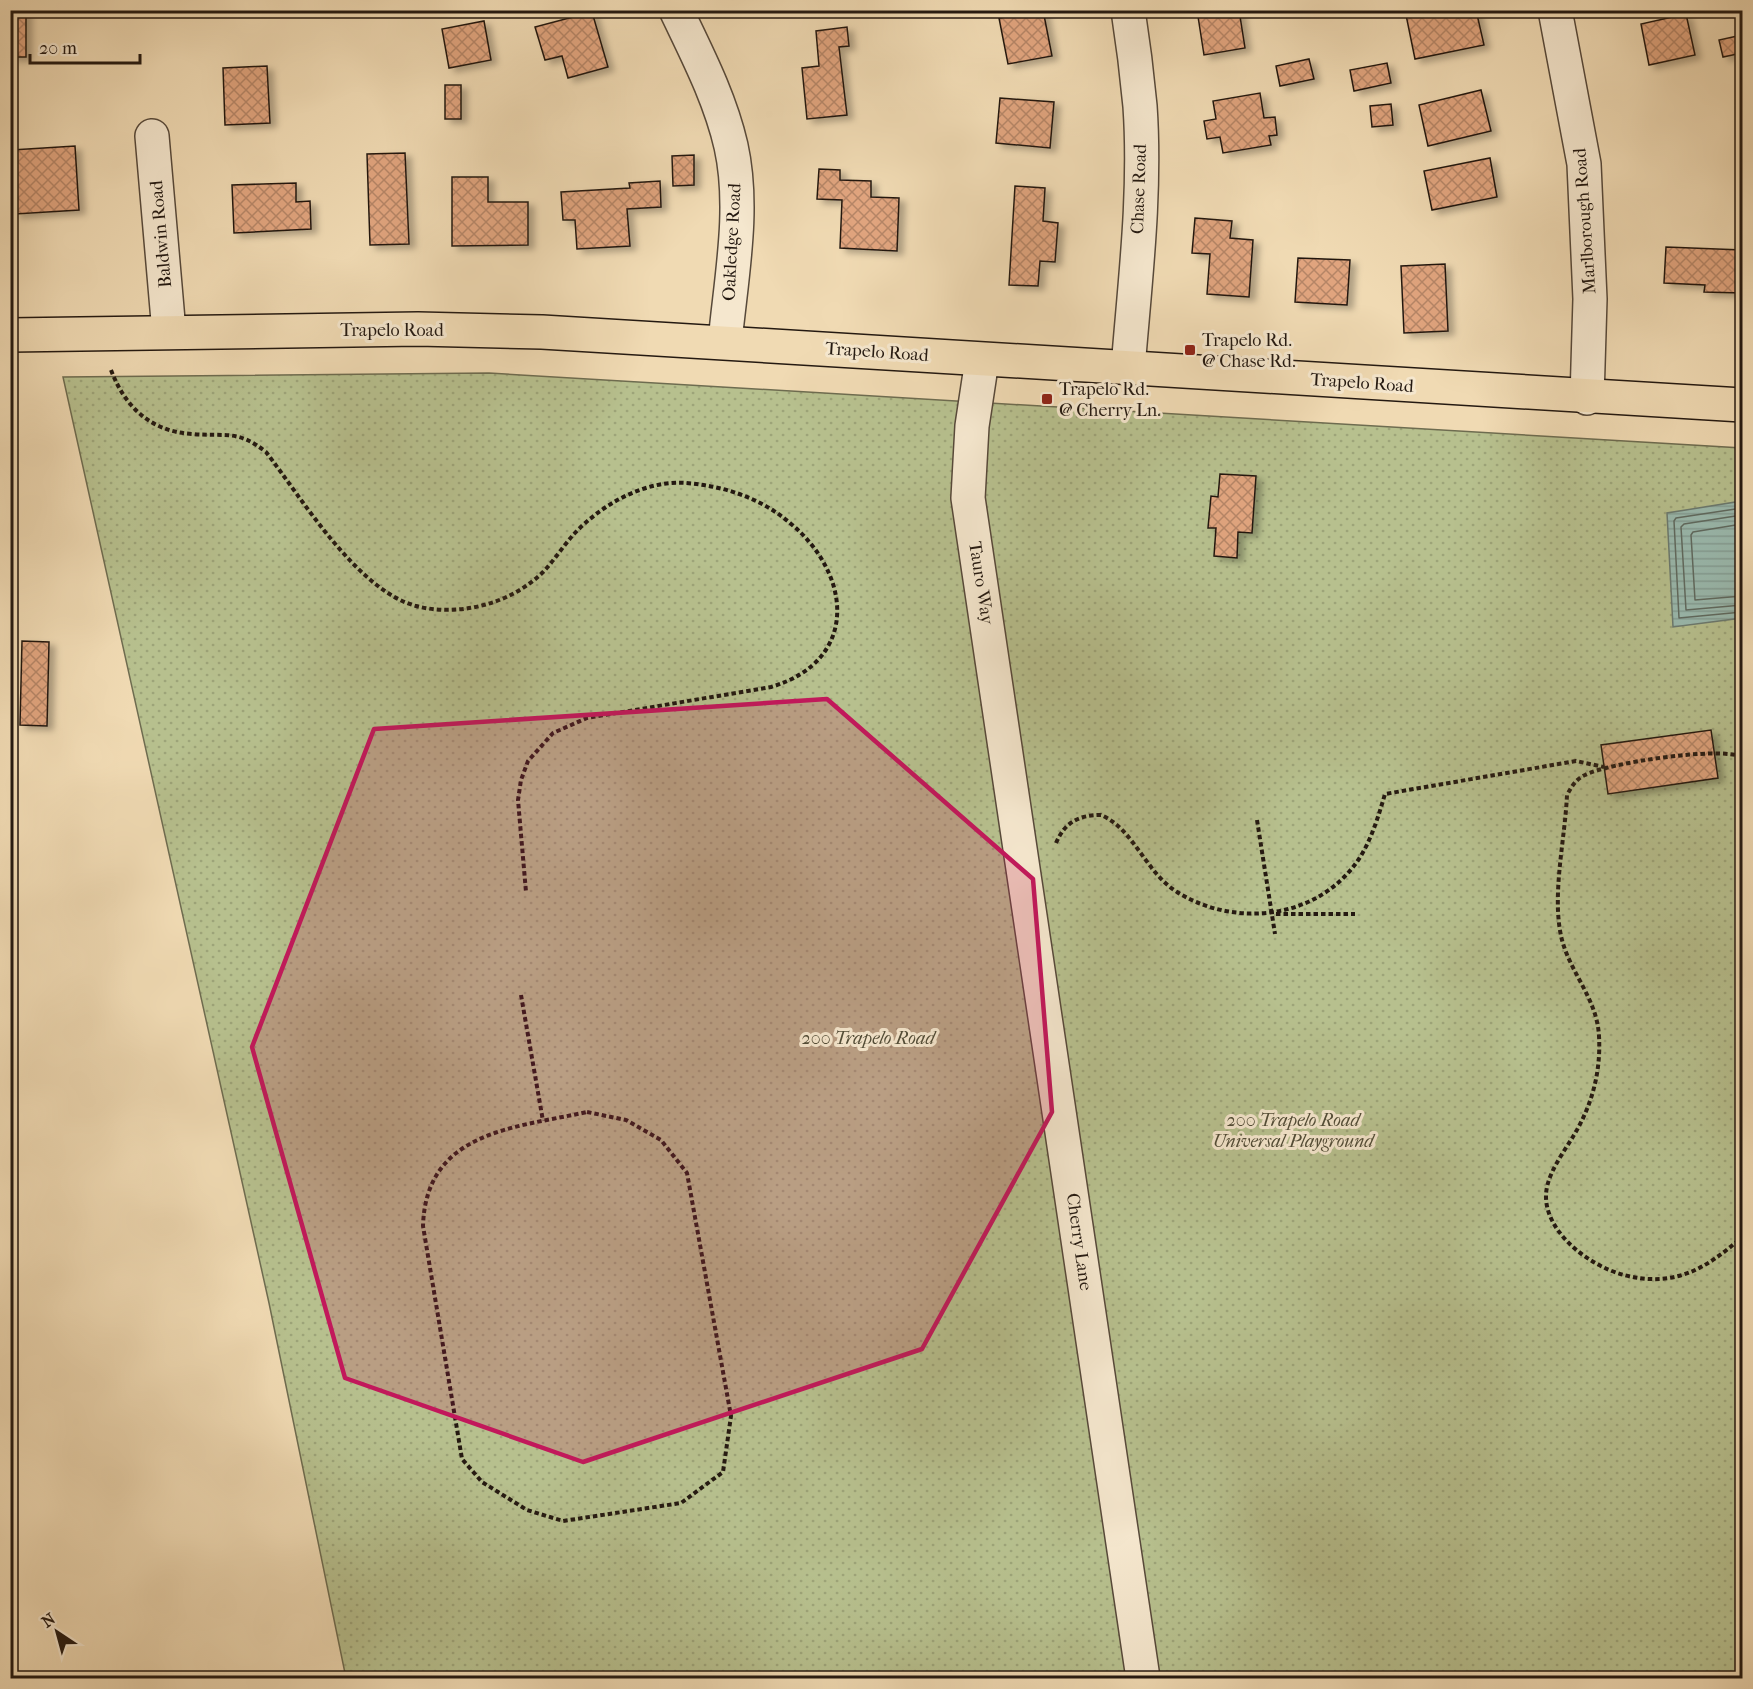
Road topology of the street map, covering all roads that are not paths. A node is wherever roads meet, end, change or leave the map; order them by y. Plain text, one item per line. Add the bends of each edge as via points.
1 (676, 10) edge
2 (1128, 10) edge
3 (1555, 10) edge
4 (152, 136) dead end
5 (169, 332) junction
6 (10, 335) edge
7 (725, 342) junction
8 (982, 360) junction
9 (1128, 368) junction
10 (1587, 398) junction
11 (1743, 405) edge
12 (1015, 805) joint
13 (1143, 1678) edge

1 - 7 street, Oakledge Road via 711,85 732,147 736,222
2 - 9 street, Chase Road via 1140,108 1141,155
3 - 10 street, Marlborough Road via 1584,164 1590,299
4 - 5 street, Baldwin Road
5 - 6 main road, Trapelo Road
5 - 7 main road, Trapelo Road via 428,329
7 - 8 main road, Trapelo Road
8 - 9 main road, Trapelo Road
8 - 12 street, Tauro Way via 972,426 968,498
9 - 10 main road, Trapelo Road
10 - 11 main road, Trapelo Road
12 - 13 street, Cherry Lane

